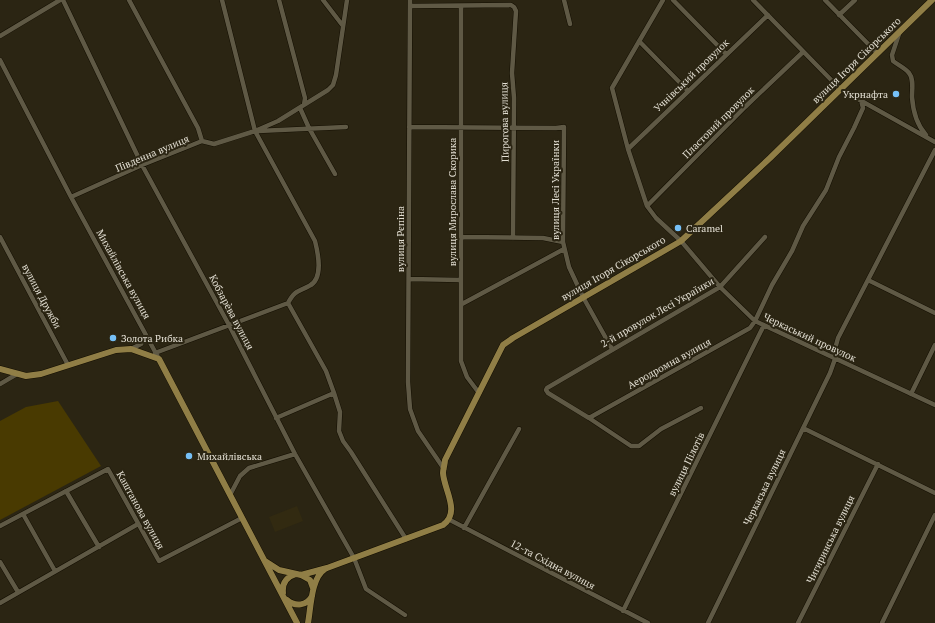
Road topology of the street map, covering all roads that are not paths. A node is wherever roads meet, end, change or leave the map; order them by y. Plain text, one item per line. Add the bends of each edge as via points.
1 (60, 0) edge
2 (63, 0) edge
3 (129, 0) edge
4 (222, 0) edge
5 (279, 0) edge
6 (323, 0) edge
7 (347, 0) edge
8 (410, 0) edge
9 (564, 0) edge
10 (663, 0) edge
11 (673, 0) edge
12 (753, 0) edge
13 (825, 0) edge
14 (855, 0) edge
15 (932, 0) edge
16 (410, 6) junction
17 (461, 6) junction
18 (768, 15) junction
19 (839, 16) junction
20 (570, 24) dead end
21 (343, 26) junction
22 (901, 30) junction
23 (0, 36) edge
24 (640, 41) junction
25 (804, 52) junction
26 (877, 53) junction
27 (726, 54) junction
28 (0, 60) edge
29 (840, 89) junction
30 (688, 91) junction
31 (860, 100) junction
32 (302, 106) junction
33 (409, 127) junction
34 (461, 127) junction
35 (309, 128) junction
36 (346, 128) dead end
37 (513, 128) junction
38 (255, 131) junction
39 (928, 138) junction
40 (202, 141) junction
41 (935, 142) edge
42 (628, 149) junction
43 (935, 150) edge
44 (142, 166) junction
45 (335, 174) dead end
46 (71, 197) junction
47 (647, 206) junction
48 (0, 237) edge
49 (461, 237) junction
50 (765, 237) dead end
51 (513, 238) junction
52 (681, 241) junction
53 (563, 242) junction
54 (564, 249) junction
55 (409, 279) junction
56 (461, 280) junction
57 (868, 280) junction
58 (720, 287) junction
59 (583, 297) junction
60 (288, 303) junction
61 (462, 304) junction
62 (935, 313) edge
63 (755, 321) junction
64 (229, 325) junction
65 (764, 325) junction
66 (146, 336) junction
67 (935, 345) edge
68 (131, 349) junction
69 (612, 349) junction
70 (157, 356) junction
71 (835, 358) junction
72 (68, 365) junction
73 (0, 369) edge
74 (17, 374) junction
75 (0, 384) edge
76 (334, 393) junction
77 (479, 393) junction
78 (911, 394) junction
79 (935, 405) edge
80 (701, 408) dead end
81 (276, 418) junction
82 (589, 418) junction
83 (803, 428) junction
84 (519, 429) dead end
85 (295, 454) junction
86 (878, 464) junction
87 (444, 469) junction
88 (66, 491) junction
89 (935, 493) edge
90 (230, 495) junction
91 (23, 514) junction
92 (935, 515) edge
93 (242, 518) junction
94 (450, 520) junction
95 (138, 524) junction
96 (0, 526) edge
97 (464, 528) junction
98 (406, 539) junction
99 (98, 547) junction
100 (354, 558) junction
101 (265, 560) junction
102 (0, 562) edge
103 (327, 568) junction
104 (55, 571) junction
105 (299, 574) junction
106 (313, 591) junction
107 (18, 592) junction
108 (285, 598) junction
109 (0, 603) edge
110 (623, 611) junction
111 (405, 615) dead end
112 (297, 623) edge
113 (308, 623) edge
114 (648, 623) edge
115 (708, 623) edge
116 (798, 623) edge
117 (882, 623) edge

1 - 23 street
2 - 44 street, Кобзарèва вулиця
3 - 40 street via 198,128
4 - 38 street
5 - 32 street via 305,98
6 - 21 street
7 - 21 street, Південна вулиця
8 - 16 street, вулиця Рєпіна
9 - 20 street
10 - 24 street
11 - 27 street
12 - 18 street
13 - 19 street
14 - 19 street
15 - 22 main road, вулиця Ігоря Сікорського
16 - 17 street
16 - 33 street, вулиця Рєпіна
17 - 34 street, вулиця Мирослава Скорика
17 - 37 street, Пирогова вулиця via 511,5 516,11 512,74
18 - 25 street
18 - 27 street, Учнівський провулок
19 - 26 street
21 - 32 street, Південна вулиця via 333,84
22 - 26 main road, вулиця Ігоря Сікорського
22 - 39 street via 892,55 893,61 909,73 912,80 912,99 920,129
24 - 30 street
24 - 42 street via 613,86
25 - 29 street
25 - 47 street, Пластовий провулок via 745,106
26 - 29 main road, вулиця Ігоря Сікорського
27 - 30 street, Учнівський провулок
28 - 46 street, Михайлівська вулиця
29 - 31 street
29 - 52 main road, вулиця Ігоря Сікорського
30 - 42 street, Учнівський провулок
31 - 39 street
31 - 63 street via 863,108 826,190 803,226
32 - 35 street
32 - 38 street, Південна вулиця
33 - 34 street
33 - 55 street, вулиця Рєпіна
34 - 37 street
34 - 49 street, вулиця Мирослава Скорика
35 - 36 street
35 - 38 street
35 - 45 street
37 - 51 street, Пирогова вулиця
37 - 53 street, вулиця Лесі Українки via 564,127
38 - 40 street, Південна вулиця via 214,144
38 - 60 street via 314,240 318,253 316,282 292,295
39 - 41 street
40 - 44 street, Південна вулиця
42 - 47 street
43 - 57 street, Черкаська вулиця
44 - 46 street, Південна вулиця
44 - 64 street, Кобзарèва вулиця
46 - 66 street, Михайлівська вулиця
47 - 52 street
48 - 72 street, вулиця Дружби
49 - 51 street
49 - 56 street, вулиця Мирослава Скорика
50 - 58 street, 2-й провулок Лесі Українки
51 - 53 street via 543,238
52 - 58 street, Черкаський провулок
52 - 59 main road, вулиця Ігоря Сікорського
53 - 54 street, вулиця Лесі Українки
54 - 59 street, вулиця Лесі Українки
54 - 61 street
55 - 56 street
55 - 87 street, вулиця Рєпіна via 410,409 418,431
56 - 61 street, вулиця Мирослава Скорика
57 - 62 street
57 - 71 street, Черкаська вулиця via 838,338
58 - 63 street, Черкаський провулок
58 - 69 street, 2-й провулок Лесі Українки
59 - 69 street, вулиця Лесі Українки
59 - 77 main road, вулиця Ігоря Сікорського via 503,345
60 - 64 street
60 - 76 street via 326,371
61 - 77 street, вулиця Мирослава Скорика via 461,360 467,377
63 - 65 street, Черкаський провулок
63 - 82 street, Аеродромна вулиця via 750,328
64 - 70 street
64 - 81 street, Кобзарèва вулиця
65 - 71 street, Черкаський провулок
65 - 110 street, вулиця Пілотів
66 - 68 street via 141,344
66 - 70 street, Михайлівська вулиця
67 - 78 street
68 - 70 main road
68 - 72 main road via 116,350
69 - 82 street, 2-й провулок Лесі Українки via 546,390
70 - 90 main road, Михайлівська вулиця
71 - 78 street, Черкаський провулок
71 - 83 street, Черкаська вулиця
72 - 74 main road via 41,374
73 - 74 main road
74 - 75 street
76 - 81 street
76 - 98 street via 340,412 339,431 343,441
77 - 87 main road, вулиця Ігоря Сікорського via 445,460
78 - 79 street, Черкаський провулок
80 - 82 street via 635,447
81 - 85 street, Кобзарèва вулиця
83 - 86 street
83 - 115 street, Черкаська вулиця
84 - 97 street
85 - 90 street via 249,468 240,476
85 - 100 street, Кобзарèва вулиця
86 - 89 street
86 - 116 street, Чигиринська вулиця
87 - 94 main road, вулиця Ігоря Сікорського via 452,513
88 - 91 street
88 - 95 street, Каштанова вулиця via 108,469
88 - 99 street
90 - 93 main road, Михайлівська вулиця
91 - 96 street
91 - 104 street
92 - 117 street
93 - 95 street, Каштанова вулиця via 159,561
93 - 101 main road, Михайлівська вулиця
94 - 97 street, 12-та Східна вулиця
94 - 98 main road via 444,525
95 - 99 street
97 - 110 street, 12-та Східна вулиця
98 - 100 main road
99 - 104 street
100 - 103 main road
100 - 111 street, Кобзарèва вулиця via 366,589
101 - 105 main road via 279,570
101 - 108 main road, Михайлівська вулиця
102 - 107 street
103 - 105 main road
103 - 106 main road via 320,572
104 - 107 street
105 - 106 main road via 310,580
105 - 108 main road via 285,581
106 - 108 main road via 306,603 301,605 295,605
106 - 113 main road
107 - 109 street
108 - 112 main road, Михайлівська вулиця
110 - 114 street, 12-та Східна вулиця

